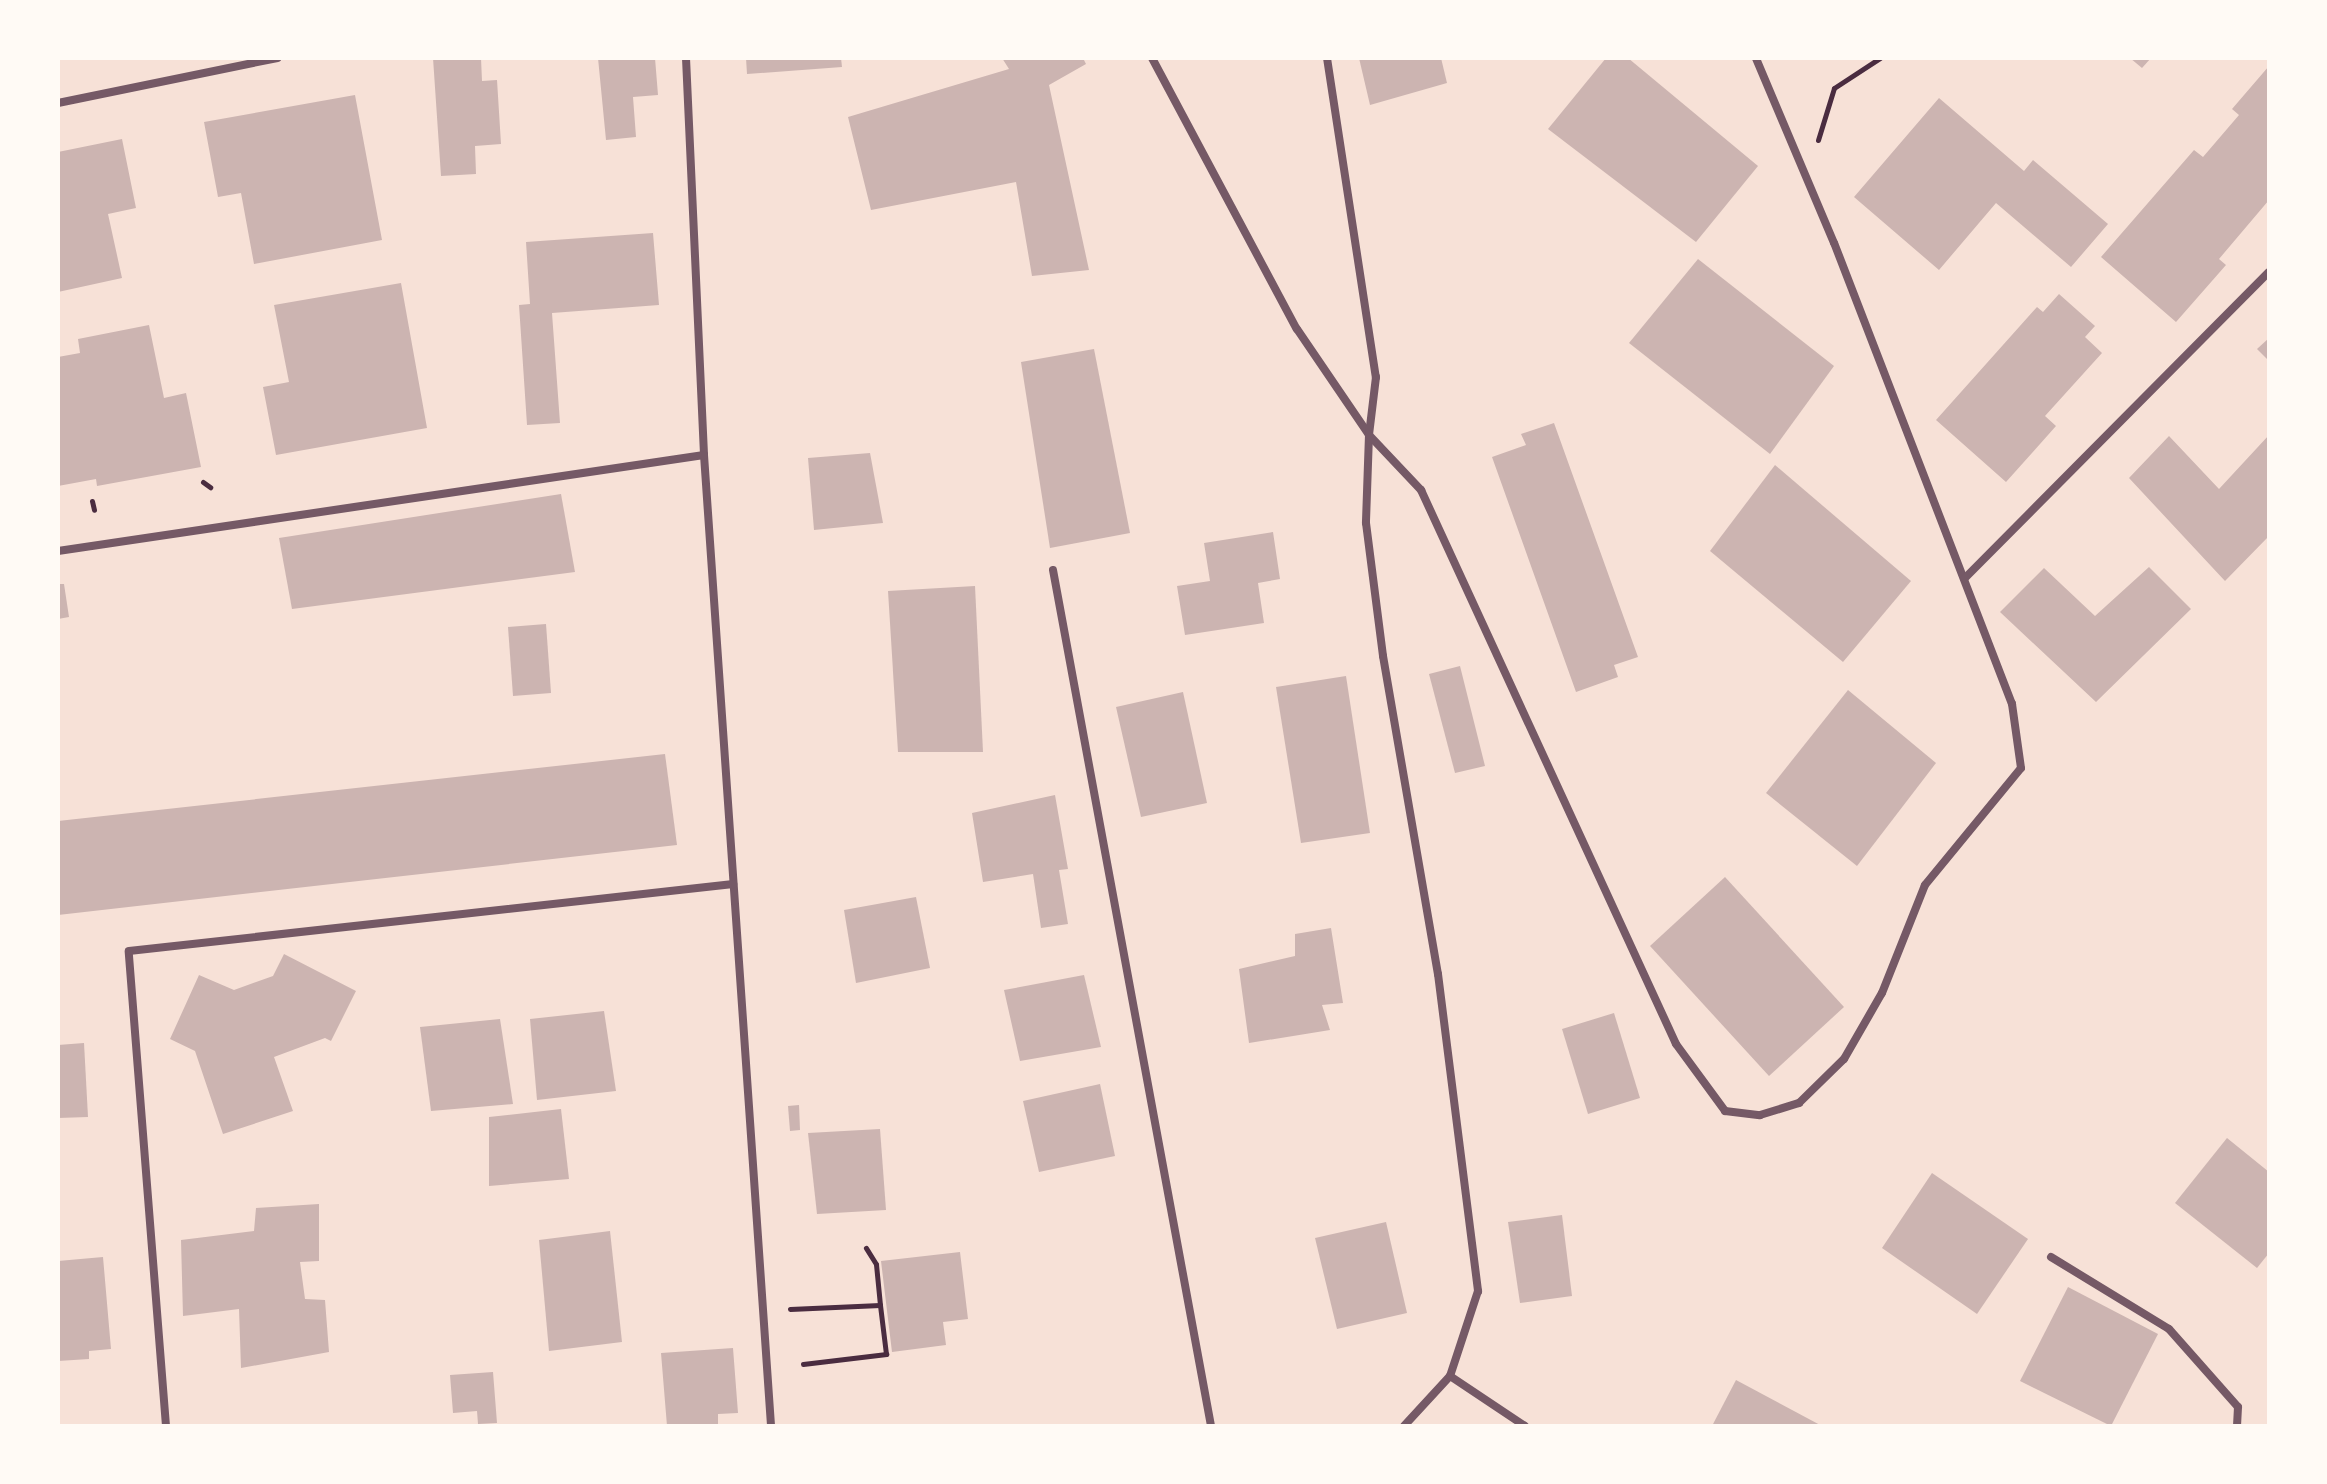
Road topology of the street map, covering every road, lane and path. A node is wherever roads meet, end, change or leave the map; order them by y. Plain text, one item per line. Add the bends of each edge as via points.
1 (277, 58) edge
2 (686, 58) edge
3 (1152, 58) edge
4 (1327, 58) edge
5 (1756, 58) edge
6 (1880, 58) edge
7 (58, 103) edge
8 (1799, 161) junction
9 (2269, 272) edge
10 (1369, 435) junction
11 (704, 455) junction
12 (203, 482) dead end
13 (210, 487) dead end
14 (92, 501) dead end
15 (94, 510) dead end
16 (58, 551) edge
17 (1053, 570) dead end
18 (1965, 578) junction
19 (733, 884) junction
20 (866, 1248) dead end
21 (2051, 1257) dead end
22 (880, 1305) junction
23 (790, 1309) dead end
24 (803, 1364) dead end
25 (1450, 1376) junction
26 (166, 1426) edge
27 (771, 1426) edge
28 (1211, 1426) edge
29 (1404, 1426) edge
30 (1525, 1426) edge
31 (2237, 1426) edge

1 - 7 street
2 - 11 street
3 - 10 street via 1297,329
4 - 10 street via 1376,377
5 - 8 street
6 - 8 path via 1834,88 1823,135
8 - 18 street
9 - 18 street
10 - 18 street via 1421,490 1676,1044 1725,1111 1760,1115 1799,1103 1844,1059 1882,993 1925,885 2021,768 2012,704
10 - 25 street via 1366,523 1377,612 1438,974 1478,1291
11 - 16 street
11 - 19 street
12 - 13 path
14 - 15 path
17 - 28 street
19 - 26 street via 129,951
19 - 27 street
20 - 22 path via 876,1264
21 - 31 street via 2169,1329 2238,1407
22 - 23 path
22 - 24 path via 886,1354
25 - 29 street
25 - 30 street

